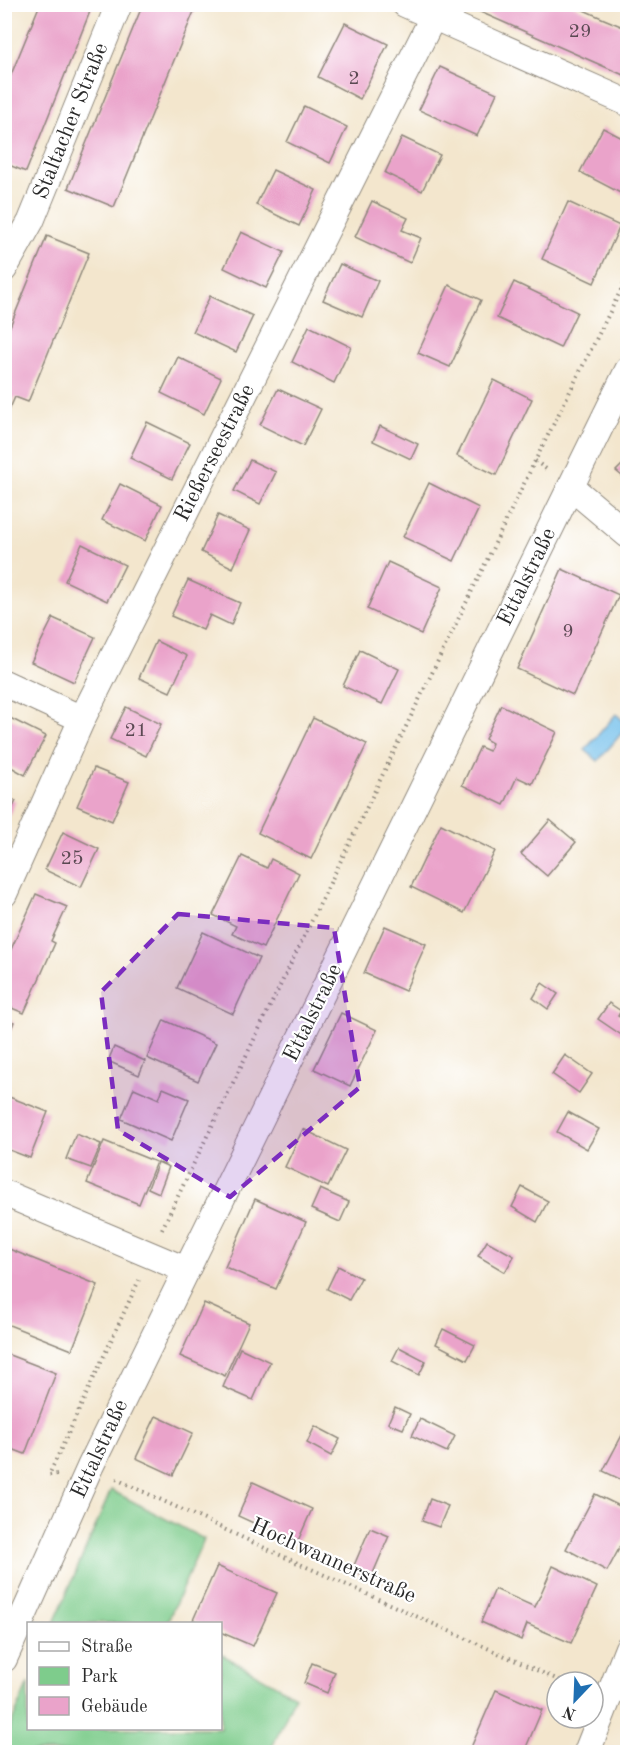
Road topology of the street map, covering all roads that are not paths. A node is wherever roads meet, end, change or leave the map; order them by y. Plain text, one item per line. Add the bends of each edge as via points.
1 (119, 4) edge
2 (405, 4) edge
3 (434, 17) junction
4 (627, 103) edge
5 (4, 269) edge
6 (627, 370) edge
7 (571, 487) junction
8 (627, 535) edge
9 (4, 683) edge
10 (82, 719) junction
11 (4, 894) edge
12 (4, 1193) edge
13 (186, 1270) junction
14 (627, 1648) edge
15 (4, 1659) edge
16 (587, 1752) edge

1 - 5 street, Staltacher Straße via 31,221
2 - 3 street
3 - 4 street
3 - 10 street, Rießerseestraße
6 - 7 street, Ettalstraße
7 - 8 street
7 - 13 street, Ettalstraße
9 - 10 street
10 - 11 street, Rießerseestraße
12 - 13 street
13 - 15 street, Ettalstraße via 90,1467
14 - 16 street

